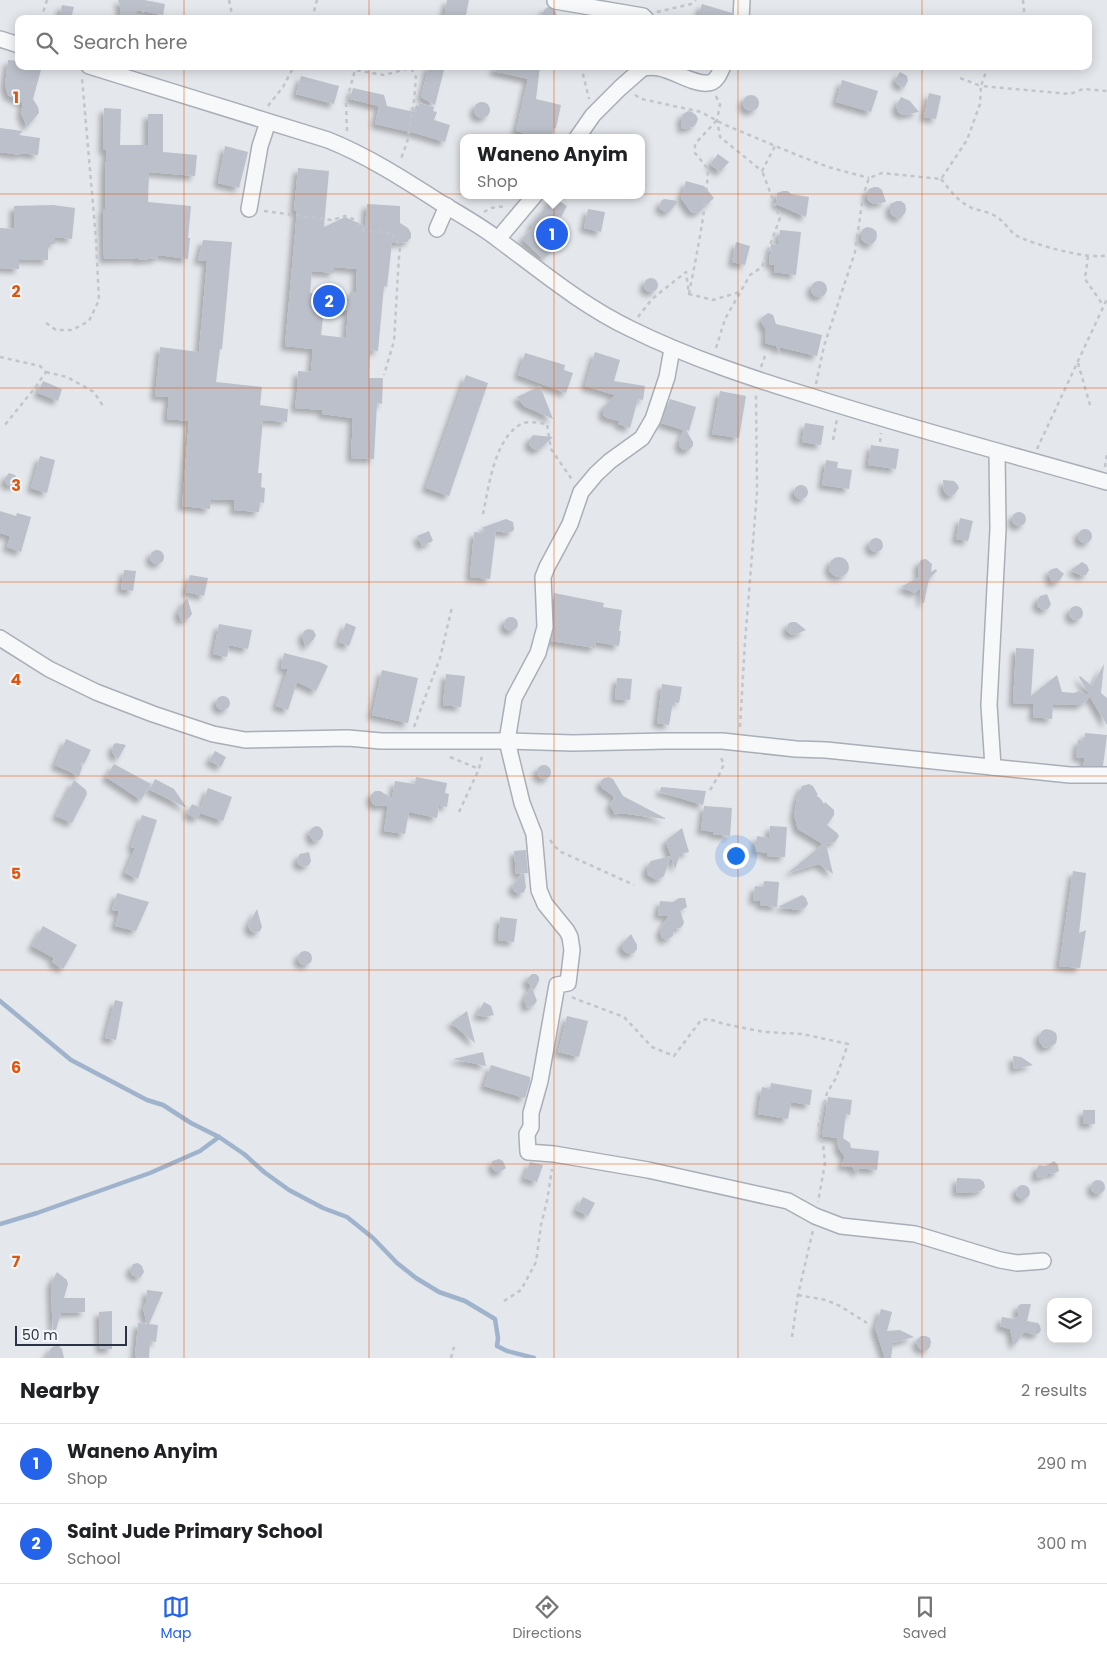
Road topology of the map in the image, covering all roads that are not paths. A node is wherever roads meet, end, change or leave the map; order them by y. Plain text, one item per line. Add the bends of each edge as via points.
1 (555, 0) edge
2 (742, 0) edge
3 (634, 15) edge
4 (741, 15) edge
5 (0, 40) edge
6 (15, 44) edge
7 (641, 70) edge
8 (666, 70) edge
9 (721, 70) edge
10 (85, 71) edge
11 (263, 121) junction
12 (580, 134) edge
13 (532, 199) edge
14 (446, 206) junction
15 (249, 209) road end
16 (437, 229) dead end
17 (498, 239) junction
18 (672, 349) junction
19 (997, 452) junction
20 (1107, 482) edge
21 (0, 638) edge
22 (507, 741) junction
23 (992, 767) junction
24 (1107, 775) edge
25 (1043, 1261) dead end

1 - 3 street
2 - 4 street
5 - 6 street
7 - 12 street via 593,115
8 - 9 street via 697,82 711,83
10 - 11 street
11 - 14 street via 348,148
11 - 15 street
13 - 17 street
14 - 16 street
14 - 17 street
17 - 18 street via 582,300
18 - 19 street via 756,380
18 - 22 street via 668,377 650,426 642,438 610,461 581,492 570,524 544,572 544,635 514,698
19 - 20 street
19 - 23 street via 998,529 989,705
21 - 22 street via 49,669 96,692 213,734 245,740
22 - 23 street via 739,743
22 - 25 street via 522,803 534,834 539,890 545,904 567,931 572,950 568,983 557,985 531,1113 531,1127 527,1134 528,1152 648,1170 780,1199 841,1226 915,1234 1000,1260
23 - 24 street via 1070,775

